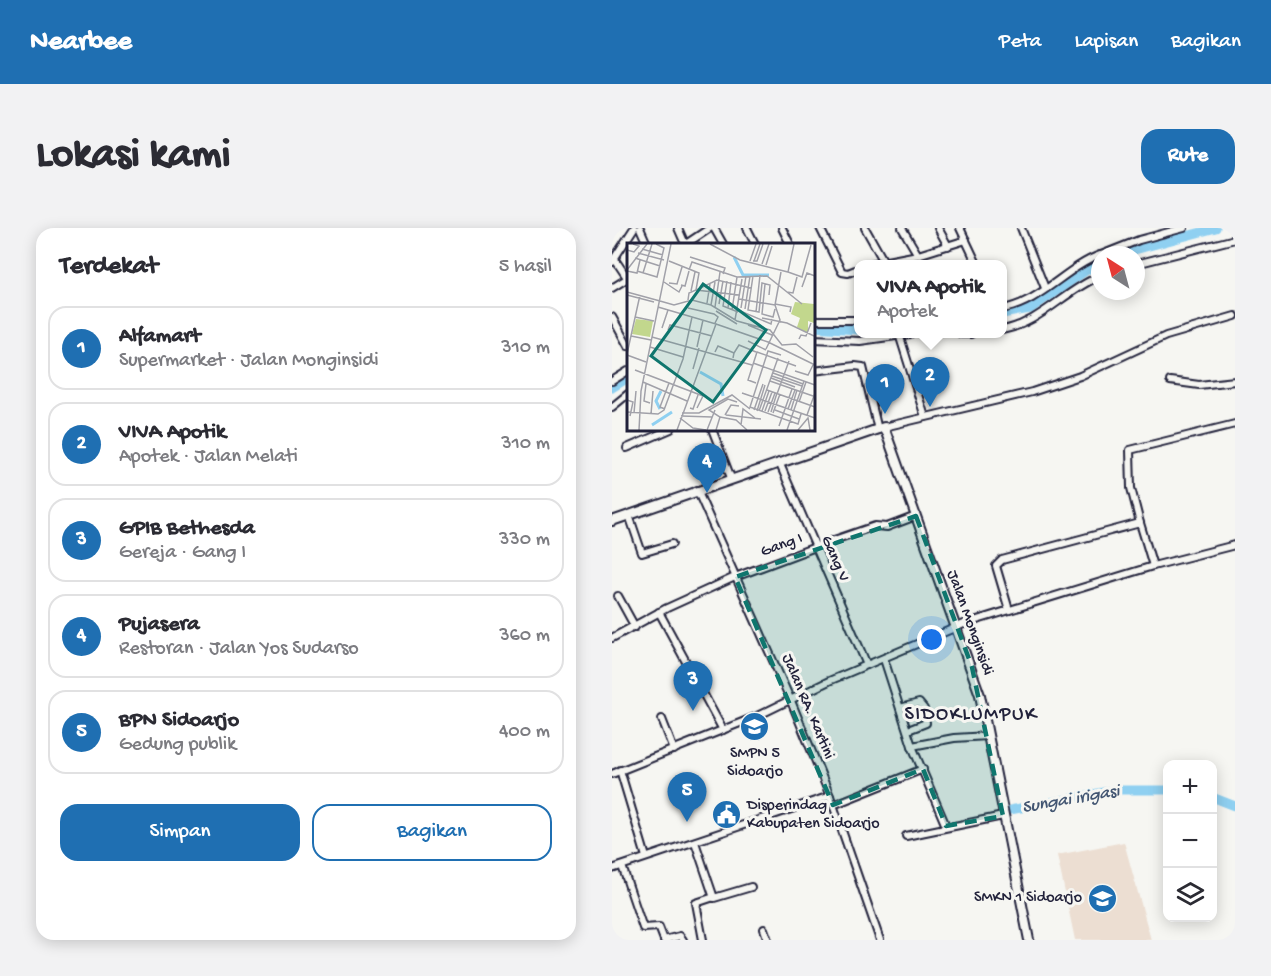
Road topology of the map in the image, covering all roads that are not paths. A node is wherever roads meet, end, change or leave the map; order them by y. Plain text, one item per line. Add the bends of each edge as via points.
1 (634, 228) edge
2 (640, 228) edge
3 (678, 228) edge
4 (712, 228) edge
5 (747, 228) edge
6 (782, 228) edge
7 (820, 228) edge
8 (865, 228) edge
9 (902, 228) edge
10 (938, 228) edge
11 (960, 228) edge
12 (1021, 228) edge
13 (1184, 228) edge
14 (1235, 239) edge
15 (966, 240) junction
16 (648, 243) edge
17 (686, 243) edge
18 (688, 243) edge
19 (722, 243) edge
20 (754, 243) edge
21 (790, 243) edge
22 (948, 246) junction
23 (1123, 246) edge
24 (918, 255) junction
25 (1091, 259) edge
26 (613, 260) edge
27 (883, 260) joint
28 (975, 260) edge
29 (1145, 262) edge
30 (854, 271) edge
31 (627, 277) edge
32 (627, 279) edge
33 (1091, 281) edge
34 (612, 288) edge
35 (1045, 288) junction
36 (1007, 308) edge
37 (1235, 316) edge
38 (612, 317) edge
39 (814, 320) edge
40 (854, 320) edge
41 (1007, 328) edge
42 (878, 338) edge
43 (900, 338) edge
44 (814, 339) edge
45 (627, 344) edge
46 (814, 371) edge
47 (627, 372) edge
48 (613, 379) edge
49 (1170, 381) dead end
50 (1235, 381) edge
51 (627, 395) edge
52 (612, 407) edge
53 (925, 417) junction
54 (1235, 424) edge
55 (881, 428) junction
56 (669, 430) edge
57 (712, 430) edge
58 (627, 448) dead end
59 (779, 462) junction
60 (730, 478) junction
61 (697, 490) junction
62 (629, 515) junction
63 (916, 516) junction
64 (612, 521) edge
65 (1140, 523) junction
66 (672, 544) dead end
67 (1235, 545) edge
68 (815, 549) junction
69 (1153, 566) junction
70 (735, 577) junction
71 (618, 596) dead end
72 (1009, 610) junction
73 (659, 612) junction
74 (636, 627) junction
75 (955, 627) junction
76 (612, 638) edge
77 (884, 659) junction
78 (867, 665) junction
79 (791, 701) junction
80 (900, 708) junction
81 (662, 719) dead end
82 (723, 730) junction
83 (908, 730) junction
84 (988, 736) junction
85 (912, 746) junction
86 (674, 750) junction
87 (620, 770) junction
88 (923, 770) junction
89 (612, 774) edge
90 (830, 795) junction
91 (833, 805) junction
92 (1003, 816) junction
93 (946, 826) junction
94 (906, 836) dead end
95 (694, 842) junction
96 (646, 857) junction
97 (622, 866) junction
98 (612, 869) edge
99 (751, 887) dead end
100 (714, 897) junction
101 (764, 929) dead end
102 (664, 940) edge
103 (683, 940) edge
104 (703, 940) edge
105 (768, 940) edge
106 (880, 940) edge
107 (1029, 940) edge

1 - 26 street
2 - 16 street
3 - 17 street
4 - 18 street
4 - 19 street
5 - 20 street
6 - 21 street
7 - 30 street via 841,271 845,274
8 - 27 street
9 - 24 street
10 - 22 street
11 - 15 street
12 - 35 street
13 - 23 street
14 - 29 street
15 - 22 street
15 - 28 street
22 - 24 street
24 - 27 street
25 - 35 street
26 - 31 street
32 - 34 street
33 - 41 street via 1041,315
35 - 36 street
37 - 53 street via 1166,336 1080,376 1032,392
38 - 45 street
39 - 40 street
42 - 44 street via 849,342
43 - 53 street
46 - 55 street via 863,367
47 - 48 street
49 - 50 street via 1199,385
51 - 52 street
53 - 55 street
54 - 65 street via 1130,450 1131,488
55 - 59 main road
55 - 63 main road, Jalan Monginsidi
56 - 58 street
57 - 60 street
59 - 60 main road
59 - 68 street, Gang V
60 - 61 main road
61 - 62 main road
61 - 70 street, Jalan RA. Kartini
62 - 64 main road
62 - 66 street via 642,553
63 - 68 street, Gang I via 887,527 875,526
63 - 75 main road, Jalan Monginsidi
65 - 69 street
65 - 72 street via 999,562 997,570
67 - 69 street
68 - 70 street, Gang I
68 - 78 street, Gang V
69 - 72 street
70 - 73 street, Gang I
70 - 79 street, Jalan RA. Kartini
71 - 74 street
72 - 75 street
73 - 74 street, Gang I
73 - 82 street
74 - 76 street, Gang I
75 - 77 street
75 - 84 main road, Jalan Monginsidi via 978,685
77 - 78 street
77 - 80 street
78 - 79 street
79 - 82 street
79 - 90 street, Jalan RA. Kartini
80 - 83 street
80 - 83 street via 919,703 924,709 926,723
81 - 86 street
82 - 86 street
83 - 85 street
84 - 85 street
84 - 92 main road, Jalan Monginsidi
85 - 88 street
86 - 87 street
87 - 89 street
87 - 96 street
88 - 91 street
88 - 93 street
90 - 91 street, Jalan RA. Kartini
90 - 95 street
91 - 106 street, Jalan RA. Kartini
92 - 93 street
92 - 107 main road, Jalan Monginsidi
93 - 94 street
95 - 96 street
95 - 100 street
96 - 97 street
97 - 98 street
97 - 102 street via 644,928 659,927
99 - 100 street
100 - 104 street via 696,903
101 - 105 street
102 - 103 street via 680,936

